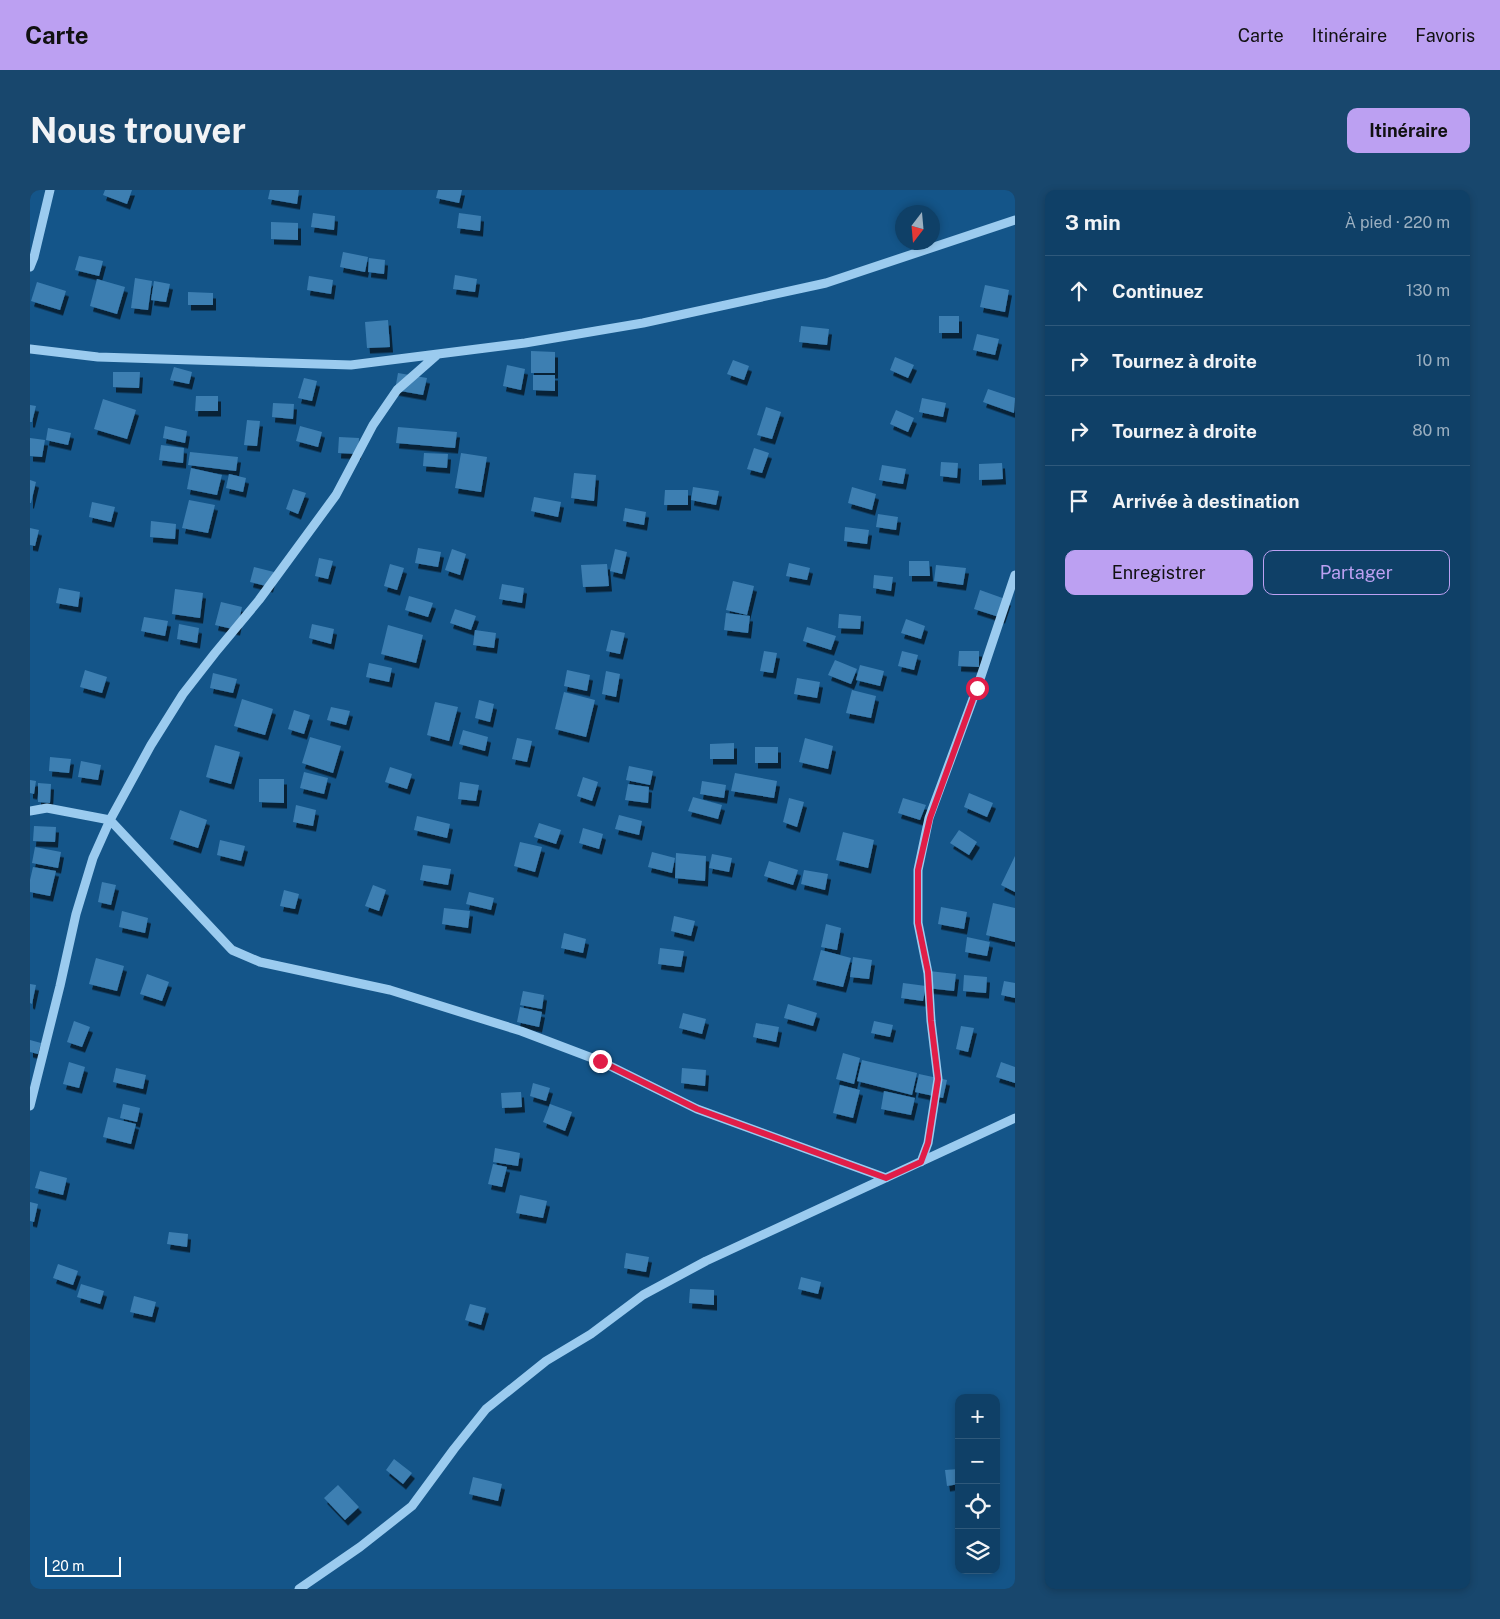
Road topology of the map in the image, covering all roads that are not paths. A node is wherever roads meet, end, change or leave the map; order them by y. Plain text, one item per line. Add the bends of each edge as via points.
1 (51, 191) edge
2 (1015, 220) edge
3 (30, 267) edge
4 (30, 350) edge
5 (438, 354) junction
6 (1015, 576) edge
7 (30, 811) edge
8 (110, 820) junction
9 (30, 1106) edge
10 (1015, 1118) edge
11 (921, 1162) junction
12 (886, 1178) junction
13 (299, 1589) edge

1 - 3 street
2 - 5 street via 826,283 643,323
4 - 5 street via 98,357 351,365
5 - 8 street via 397,390 373,425 336,495 260,600 183,694
6 - 11 street via 930,818 918,870 918,923 928,972 938,1079 928,1143
7 - 8 street via 47,808
8 - 9 street via 93,858 76,914
8 - 12 street via 232,950 260,962 390,990 521,1031 600,1061 697,1109
10 - 11 street
11 - 12 street
12 - 13 street via 706,1261 642,1295 591,1334 546,1361 486,1410 412,1506

